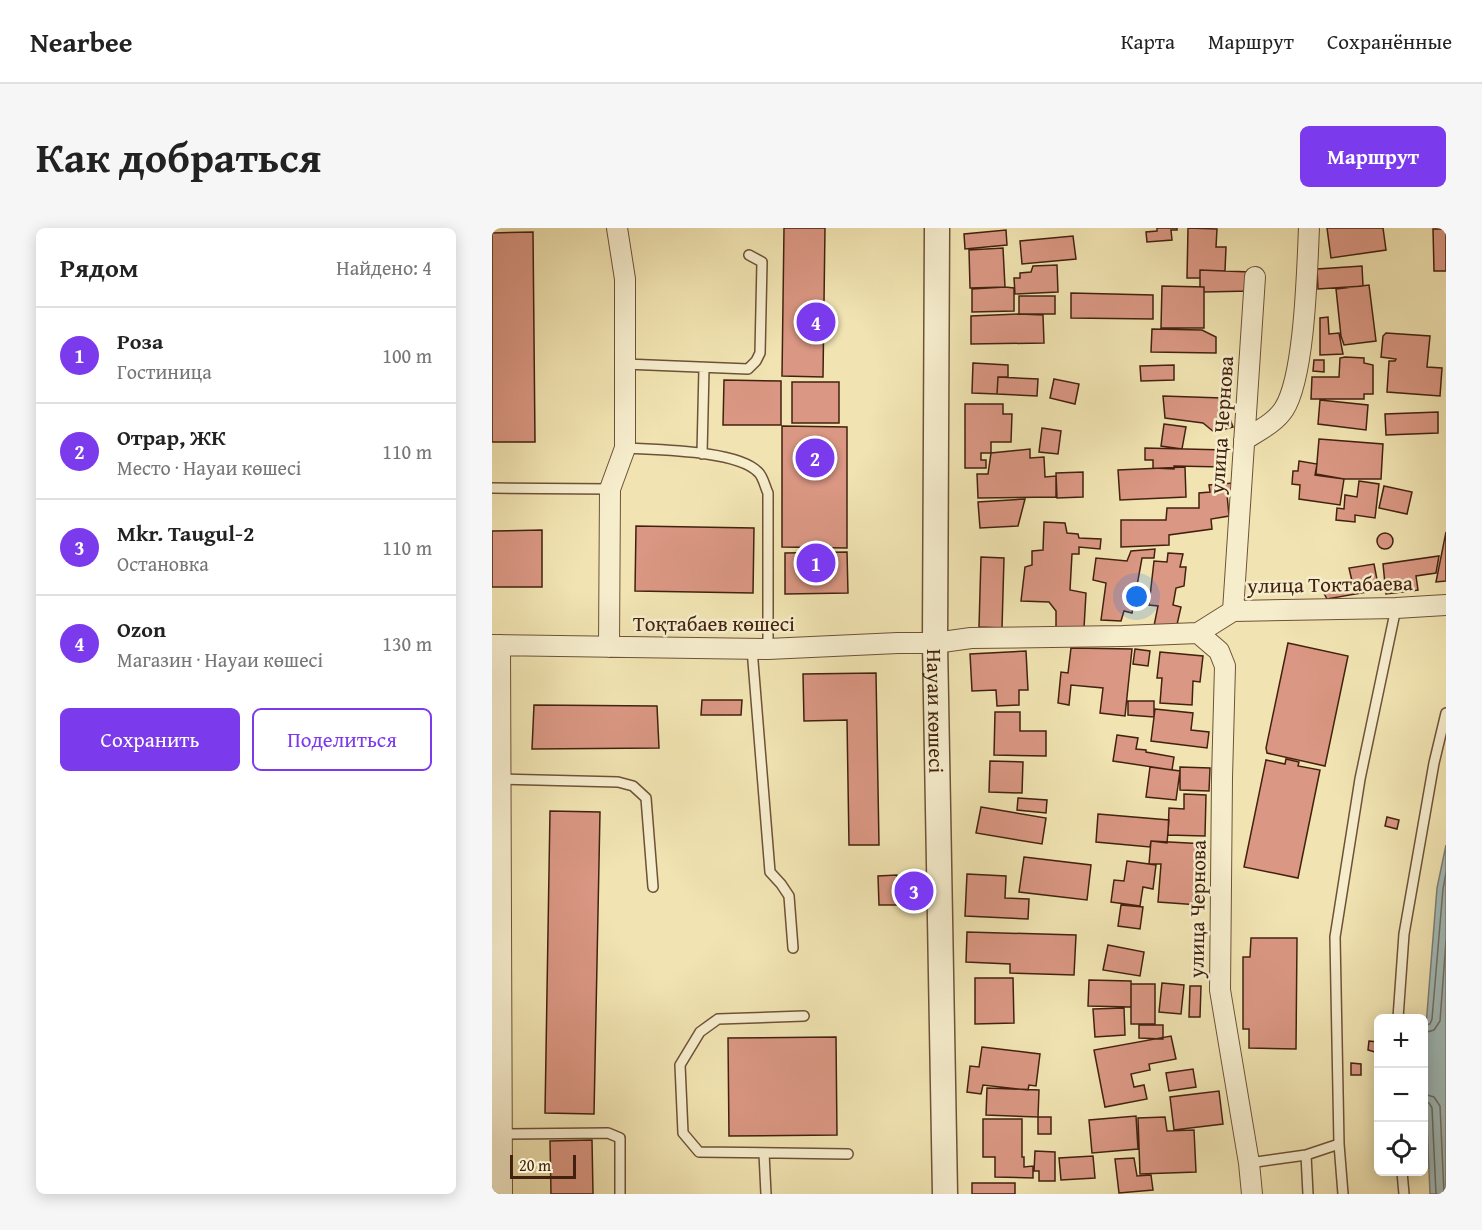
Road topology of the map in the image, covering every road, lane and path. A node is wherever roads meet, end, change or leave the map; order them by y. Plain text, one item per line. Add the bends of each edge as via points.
1 (617, 228) edge
2 (937, 228) edge
3 (1309, 228) edge
4 (748, 255) dead end
5 (1255, 277) dead end
6 (625, 364) junction
7 (704, 368) junction
8 (1244, 440) junction
9 (625, 448) junction
10 (702, 454) junction
11 (492, 488) edge
12 (610, 489) junction
13 (1446, 605) edge
14 (1396, 608) junction
15 (1233, 611) junction
16 (1198, 633) junction
17 (935, 643) junction
18 (496, 645) edge
19 (609, 647) junction
20 (760, 649) junction
21 (1446, 713) edge
22 (498, 768) edge
23 (496, 818) edge
24 (652, 887) dead end
25 (793, 948) dead end
26 (1398, 1014) edge
27 (804, 1016) dead end
28 (497, 1099) edge
29 (502, 1134) junction
30 (1339, 1144) junction
31 (764, 1153) junction
32 (848, 1155) dead end
33 (1306, 1155) junction
34 (1249, 1163) junction
35 (1402, 1176) edge
36 (502, 1194) edge
37 (620, 1194) edge
38 (765, 1194) edge
39 (945, 1194) edge
40 (1252, 1194) edge
41 (1308, 1194) edge
42 (1343, 1194) edge
43 (1404, 1194) edge

1 - 6 street via 625,279
2 - 17 street, Науаи көшесі
3 - 8 street via 1301,345 1292,392 1277,417
4 - 7 lane via 762,262 760,353 748,369
5 - 8 street, улица Чернова
6 - 7 lane
6 - 9 street
7 - 10 lane
8 - 15 street, улица Чернова
9 - 10 lane
9 - 12 street
10 - 20 lane via 739,460 759,472 768,493
11 - 12 lane
12 - 19 street
13 - 14 street, улица Токтабаева
14 - 15 street, улица Токтабаева
14 - 30 lane via 1360,779 1335,937
15 - 16 street, улица Токтабаева
16 - 17 street, улица Токтабаева via 971,638
16 - 34 street, улица Чернова via 1219,651 1225,666 1220,990
17 - 20 street, Тоқтабаев көшесі
17 - 39 street, Науаи көшесі
18 - 19 street, Тоқтабаев көшесі
18 - 22 street
19 - 20 street, Тоқтабаев көшесі
20 - 25 lane via 770,872 789,896
21 - 26 lane via 1404,934
22 - 23 street
22 - 24 lane via 633,786 646,798
23 - 28 street
27 - 31 lane via 718,1019 700,1032 680,1065 683,1133 699,1152
28 - 29 street
29 - 36 street
29 - 37 lane via 608,1133 620,1138
30 - 33 lane
30 - 42 lane
31 - 32 lane
31 - 38 lane
33 - 34 lane
33 - 41 lane
34 - 40 street, улица Чернова
35 - 43 lane

